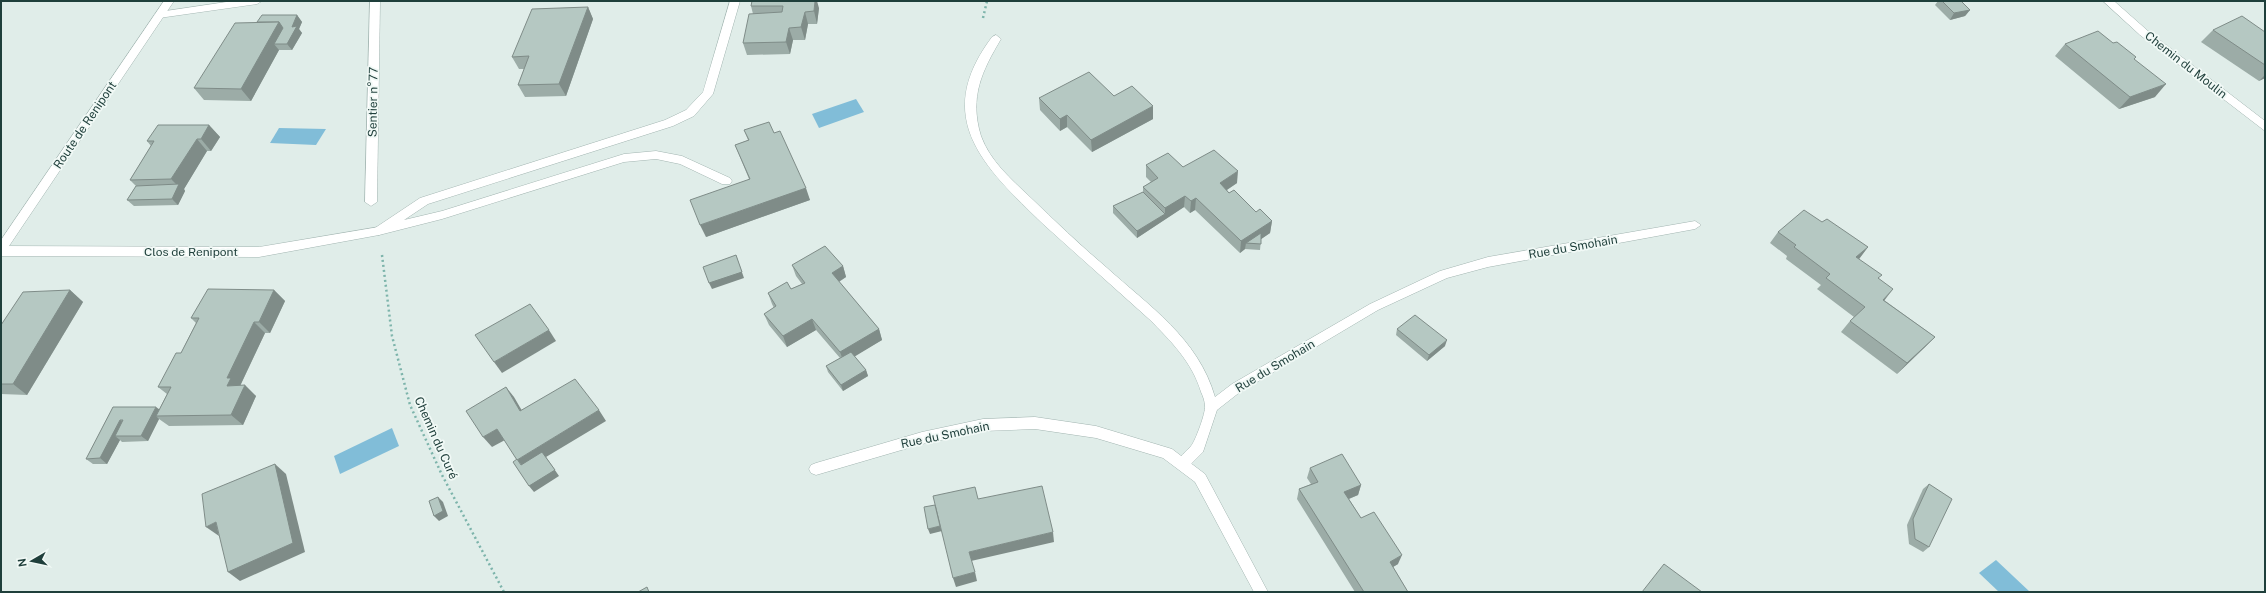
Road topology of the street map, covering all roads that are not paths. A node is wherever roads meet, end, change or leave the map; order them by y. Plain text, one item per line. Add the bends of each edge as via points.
1 (169, 1) edge
2 (257, 1) edge
3 (375, 1) edge
4 (735, 1) edge
5 (2108, 1) edge
6 (159, 15) junction
7 (996, 39) dead end
8 (2265, 127) edge
9 (726, 181) dead end
10 (371, 202) dead end
11 (1695, 225) dead end
12 (380, 231) junction
13 (1, 250) edge
14 (1212, 407) junction
15 (1182, 464) junction
16 (816, 468) dead end
17 (1261, 592) edge

1 - 6 street, Route de Renipont
2 - 6 street
3 - 10 street, Sentier n°77
4 - 12 street via 708,94 690,113 669,123 424,201
5 - 8 street, Chemin du Moulin via 2144,33
6 - 13 street, Route de Renipont
7 - 14 street via 987,49 972,90 971,111 976,136 983,149 1014,188 1102,271 1145,307 1192,356 1201,373
9 - 12 street, Clos de Renipont via 682,160 656,155 624,158 442,215
11 - 14 street, Rue du Smohain via 1488,262 1444,274 1374,307 1236,388
12 - 13 street, Clos de Renipont via 258,252
14 - 15 street via 1198,448
15 - 16 street, Rue du Smohain via 1167,453 1096,432 1035,423 983,425 922,438
15 - 17 street, Rue du Smohain via 1200,478

